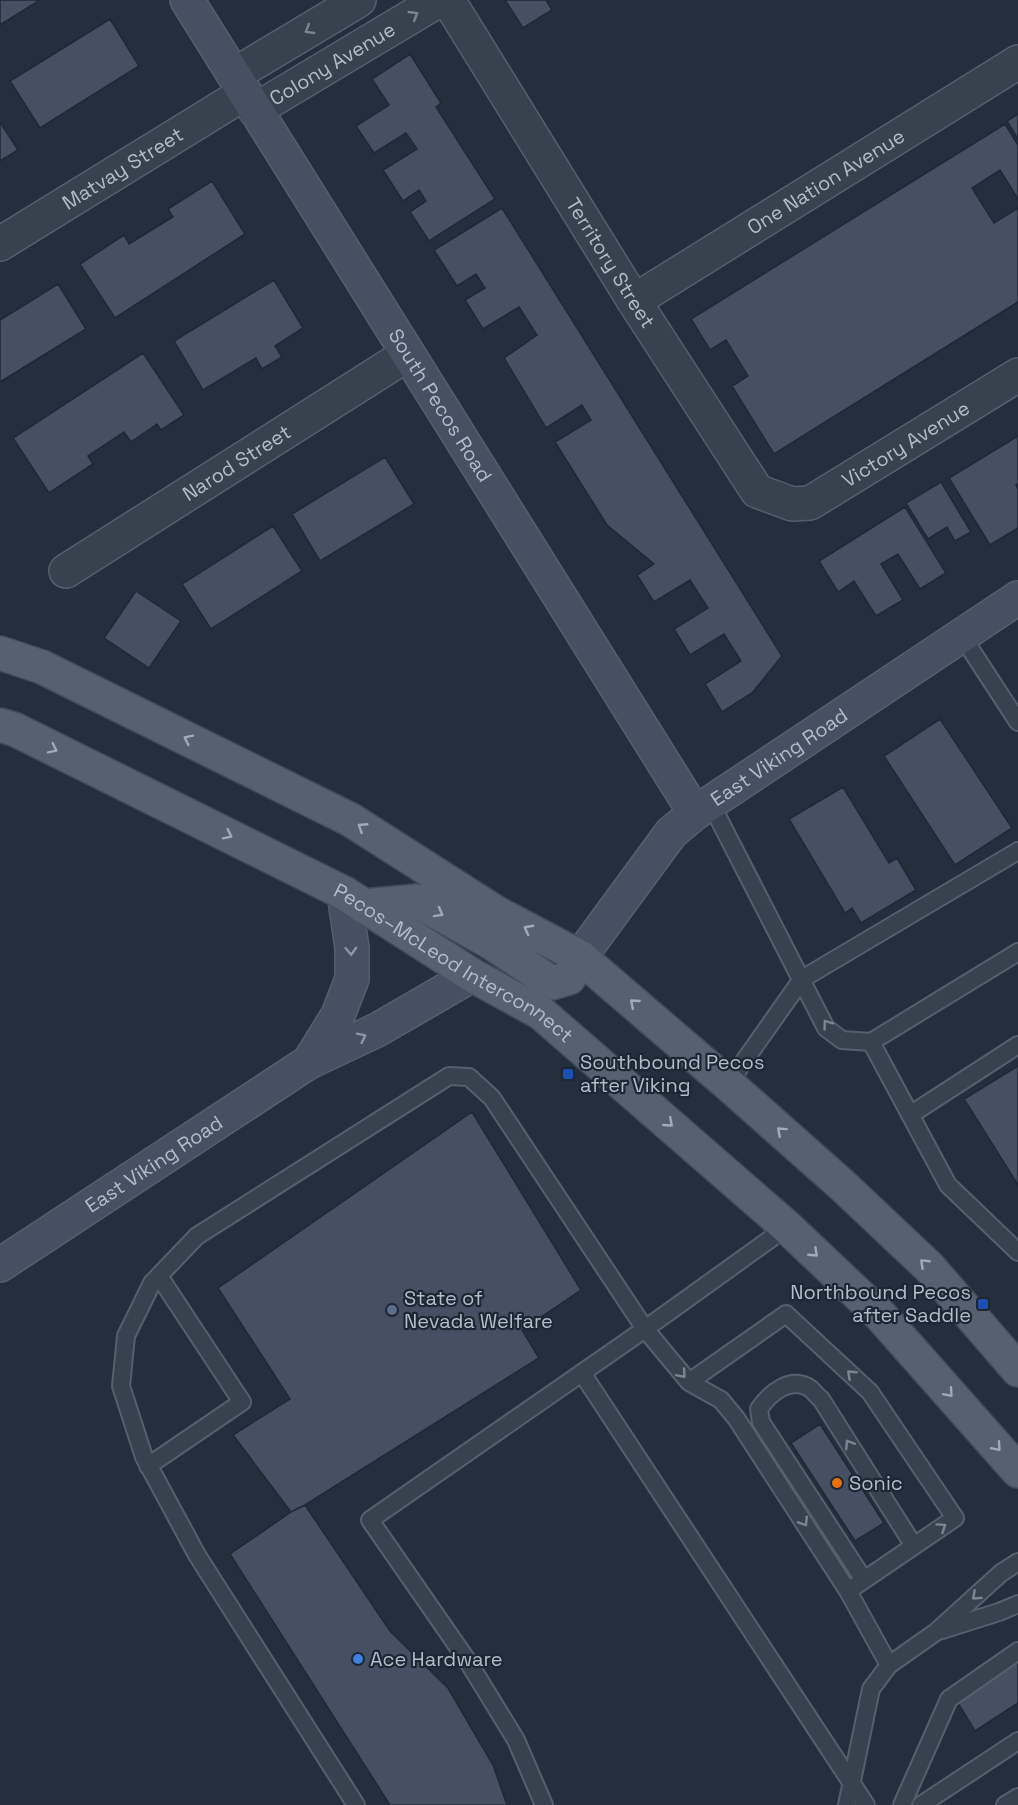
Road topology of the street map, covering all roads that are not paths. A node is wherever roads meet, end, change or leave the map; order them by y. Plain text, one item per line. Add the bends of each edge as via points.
1 (187, 0) edge
2 (359, 0) edge
3 (439, 0) edge
4 (448, 0) edge
5 (1018, 62) edge
6 (245, 92) junction
7 (0, 244) edge
8 (634, 301) junction
9 (408, 354) junction
10 (1018, 375) edge
11 (792, 504) joint
12 (66, 571) dead end
13 (1018, 598) edge
14 (962, 636) junction
15 (0, 653) edge
16 (1018, 722) edge
17 (0, 725) edge
18 (703, 808) junction
19 (1018, 851) edge
20 (353, 899) junction
21 (1018, 952) edge
22 (580, 957) junction
23 (472, 975) junction
24 (802, 979) junction
25 (871, 1042) junction
26 (1018, 1046) edge
27 (309, 1062) junction
28 (728, 1084) junction
29 (910, 1115) junction
30 (787, 1227) junction
31 (1018, 1252) edge
32 (0, 1265) edge
33 (159, 1276) junction
34 (645, 1329) junction
35 (1018, 1370) edge
36 (582, 1373) junction
37 (689, 1382) junction
38 (148, 1466) junction
39 (1018, 1471) edge
40 (914, 1546) junction
41 (1018, 1562) edge
42 (864, 1580) junction
43 (848, 1591) junction
44 (1018, 1604) edge
45 (936, 1632) junction
46 (1018, 1651) edge
47 (889, 1665) junction
48 (1018, 1741) edge
49 (851, 1784) junction
50 (1018, 1797) edge
51 (356, 1805) edge
52 (544, 1805) edge
53 (847, 1805) edge
54 (866, 1805) edge
55 (902, 1805) edge
56 (921, 1805) edge
57 (1005, 1805) edge

1 - 6 street, South Pecos Road
2 -> 6 street, Colony Avenue
6 -> 3 street, Colony Avenue
4 - 8 street, Territory Street
5 - 8 street, One Nation Avenue
6 - 7 street, Matvay Street
6 - 9 street, South Pecos Road
8 - 11 street, Territory Street via 757,491
9 - 12 street, Narod Street
9 - 18 street, South Pecos Road
10 - 11 street, Victory Avenue via 810,503
13 - 14 street, East Viking Road
14 - 16 lane
14 - 18 street, East Viking Road
22 -> 15 main road via 495,912 351,820 42,667
17 -> 20 main road, Pecos–McLeod Interconnect
18 - 22 street, East Viking Road via 671,833
18 - 24 lane
19 - 24 lane
20 -> 22 main road via 417,901 552,983 569,978
20 - 23 main road, Pecos–McLeod Interconnect
20 -> 27 street, East Viking Road via 352,978 338,1015
21 - 25 lane
28 -> 22 main road
27 -> 23 street, East Viking Road via 377,1030
23 -> 30 main road, Pecos–McLeod Interconnect via 541,1013
25 -> 24 lane via 842,1040 826,1028
24 - 28 lane
25 - 29 lane
26 - 29 lane
27 - 32 street, East Viking Road
35 -> 28 main road via 929,1267
29 - 31 lane via 948,1185
30 - 34 lane
30 -> 39 main road, Pecos–McLeod Interconnect via 880,1315
33 - 34 lane via 197,1236 217,1223 449,1076 469,1077 492,1098
33 - 38 lane via 126,1336 121,1386
33 - 38 lane via 242,1402
34 - 36 lane
34 -> 37 lane
36 - 49 lane
36 - 52 lane via 369,1520 516,1740
40 -> 37 lane via 955,1518 870,1392 786,1314
37 -> 43 lane via 721,1400 736,1418
38 - 51 lane via 197,1555
40 - 42 lane
40 -> 42 lane via 820,1399 809,1388 796,1384 775,1390 759,1409 761,1422
41 -> 45 lane
42 - 43 lane
43 - 47 lane
44 - 45 lane
45 - 47 lane
46 - 55 lane via 949,1699
47 - 49 lane via 870,1689
48 - 56 lane
49 - 53 lane
49 - 54 lane
50 - 57 lane

